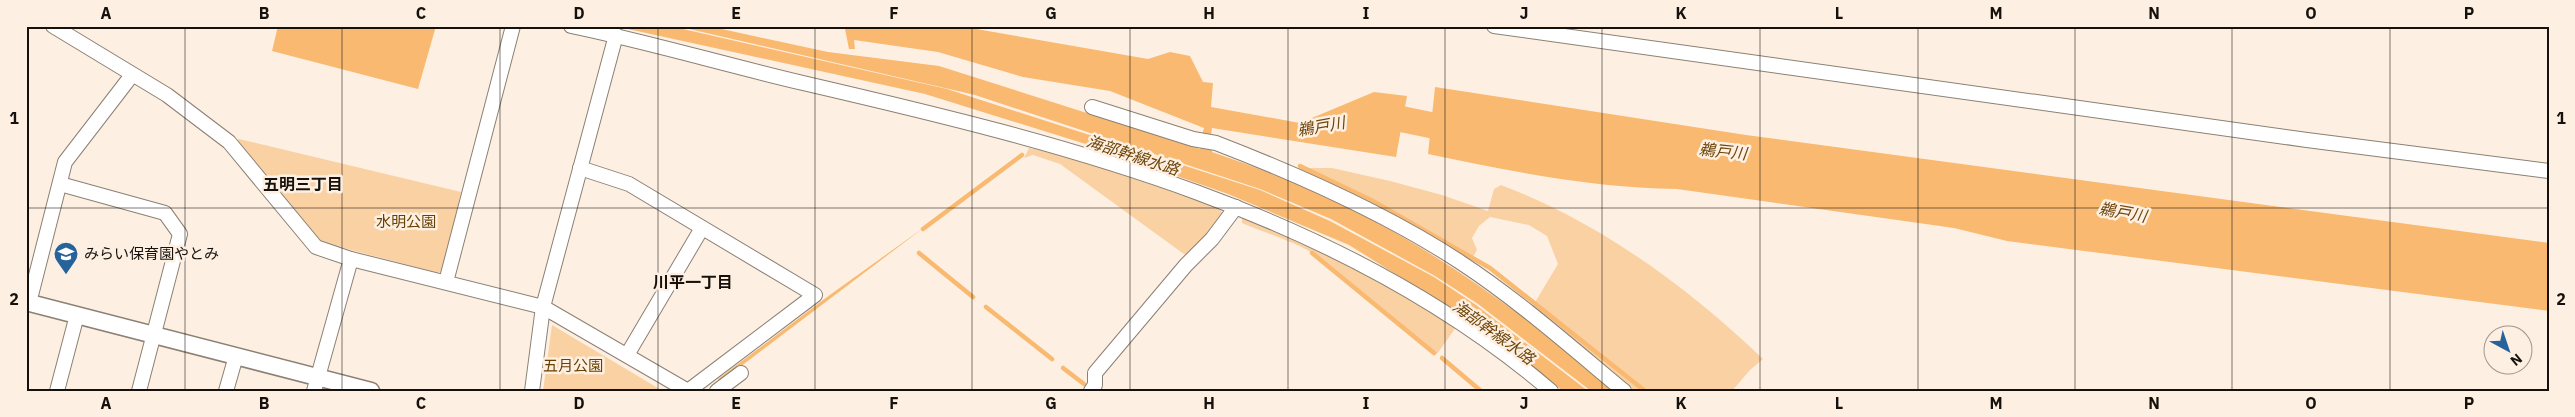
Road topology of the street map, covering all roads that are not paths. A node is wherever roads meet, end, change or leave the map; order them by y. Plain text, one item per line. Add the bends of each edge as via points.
1 (53, 26) edge
2 (513, 26) edge
3 (571, 26) edge
4 (1494, 26) edge
5 (616, 36) junction
6 (132, 75) junction
7 (1092, 107) dead end
8 (580, 168) junction
9 (2549, 171) edge
10 (60, 184) junction
11 (1236, 207) junction
12 (702, 228) junction
13 (351, 259) junction
14 (446, 282) junction
15 (28, 302) edge
16 (543, 307) junction
17 (77, 315) junction
18 (154, 335) junction
19 (627, 355) junction
20 (236, 356) junction
21 (741, 373) dead end
22 (316, 384) edge
23 (1096, 389) edge
24 (57, 391) edge
25 (139, 391) edge
26 (226, 391) edge
27 (371, 391) edge
28 (532, 391) edge
29 (688, 391) edge
30 (717, 391) edge
31 (1552, 391) edge
32 (1624, 391) edge

1 - 6 street
2 - 14 street
3 - 5 street
4 - 9 street
5 - 8 street
5 - 11 street via 1020,137 1177,185
6 - 10 street via 65,162
6 - 13 street via 167,95 229,142 316,247
7 - 32 street via 1193,140 1216,142 1370,212 1460,262 1514,301
8 - 12 street via 629,184
8 - 16 street
10 - 15 street
10 - 18 street via 165,213 180,234
11 - 23 street via 1096,374
11 - 31 street via 1288,227 1422,296
12 - 19 street
12 - 29 street via 815,295
13 - 14 street
13 - 22 street
14 - 16 street
15 - 17 street
16 - 19 street
16 - 28 street
17 - 18 street
17 - 24 street
18 - 20 street
18 - 25 street
19 - 29 street
20 - 22 street
20 - 26 street
21 - 30 street
22 - 27 street

